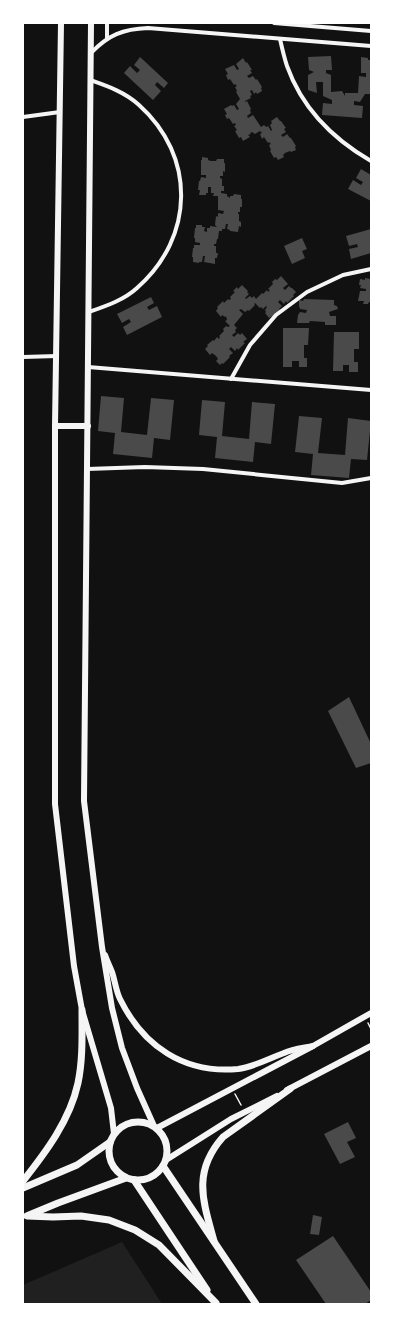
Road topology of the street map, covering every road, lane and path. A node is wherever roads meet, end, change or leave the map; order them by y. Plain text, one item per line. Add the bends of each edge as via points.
1 (61, 23) edge
2 (91, 23) edge
3 (107, 23) edge
4 (274, 23) edge
5 (371, 31) edge
6 (107, 38) junction
7 (280, 39) junction
8 (371, 46) edge
9 (91, 53) junction
10 (90, 80) junction
11 (60, 112) junction
12 (23, 117) edge
13 (371, 161) edge
14 (371, 269) edge
15 (89, 312) junction
16 (57, 356) junction
17 (23, 357) edge
18 (88, 367) junction
19 (231, 379) junction
20 (371, 390) edge
21 (55, 426) junction
22 (88, 426) junction
23 (87, 469) junction
24 (371, 478) edge
25 (102, 946) junction
26 (82, 1010) junction
27 (371, 1013) edge
28 (313, 1046) junction
29 (371, 1046) edge
30 (232, 1089) junction
31 (290, 1089) junction
32 (244, 1112) junction
33 (156, 1127) junction
34 (114, 1134) junction
35 (110, 1142) junction
36 (165, 1163) junction
37 (126, 1178) junction
38 (134, 1180) junction
39 (23, 1181) edge
40 (23, 1188) edge
41 (25, 1217) edge
42 (214, 1241) junction
43 (216, 1304) edge
44 (256, 1304) edge

1 - 11 street
2 - 9 street
3 - 6 street
4 - 5 street
6 - 7 street via 134,28 148,28
6 - 9 street
7 - 8 street
7 - 13 street via 287,66 300,95 319,121 343,143
9 - 10 street
10 - 15 street
10 - 15 street via 127,96 156,123 170,145 177,164 182,197 176,230 155,271 136,289 114,303
11 - 12 street
11 - 16 street
14 - 19 street via 343,275 307,292 276,315 250,345
15 - 18 street
16 - 17 street
16 - 21 street
18 - 19 street
18 - 22 street
19 - 20 street
21 - 22 street
21 - 26 street via 55,804 74,966
22 - 23 street
23 - 24 street via 145,467 203,470 342,483
23 - 25 street via 84,801
25 - 28 street via 119,997 130,1019 146,1038 172,1056 189,1064 213,1069 238,1069 263,1063 285,1052
25 - 33 street via 112,1008 122,1048 137,1088
26 - 34 street via 112,1108
26 - 39 main road via 82,1056 78,1084 70,1107 50,1146
27 - 28 street
28 - 30 street
29 - 31 street
30 - 32 path
30 - 33 street
31 - 32 street
31 - 42 main road via 223,1137 208,1158 202,1183
32 - 36 street
33 - 34 main road via 137,1121 124,1125
33 - 36 main road via 165,1140
34 - 35 main road
35 - 37 main road via 108,1150 113,1166
35 - 40 main road via 77,1165
36 - 38 main road via 151,1177
36 - 42 main road
37 - 38 main road
37 - 41 main road
38 - 43 main road
41 - 43 main road via 81,1216 109,1220 135,1230 159,1245
42 - 44 main road

